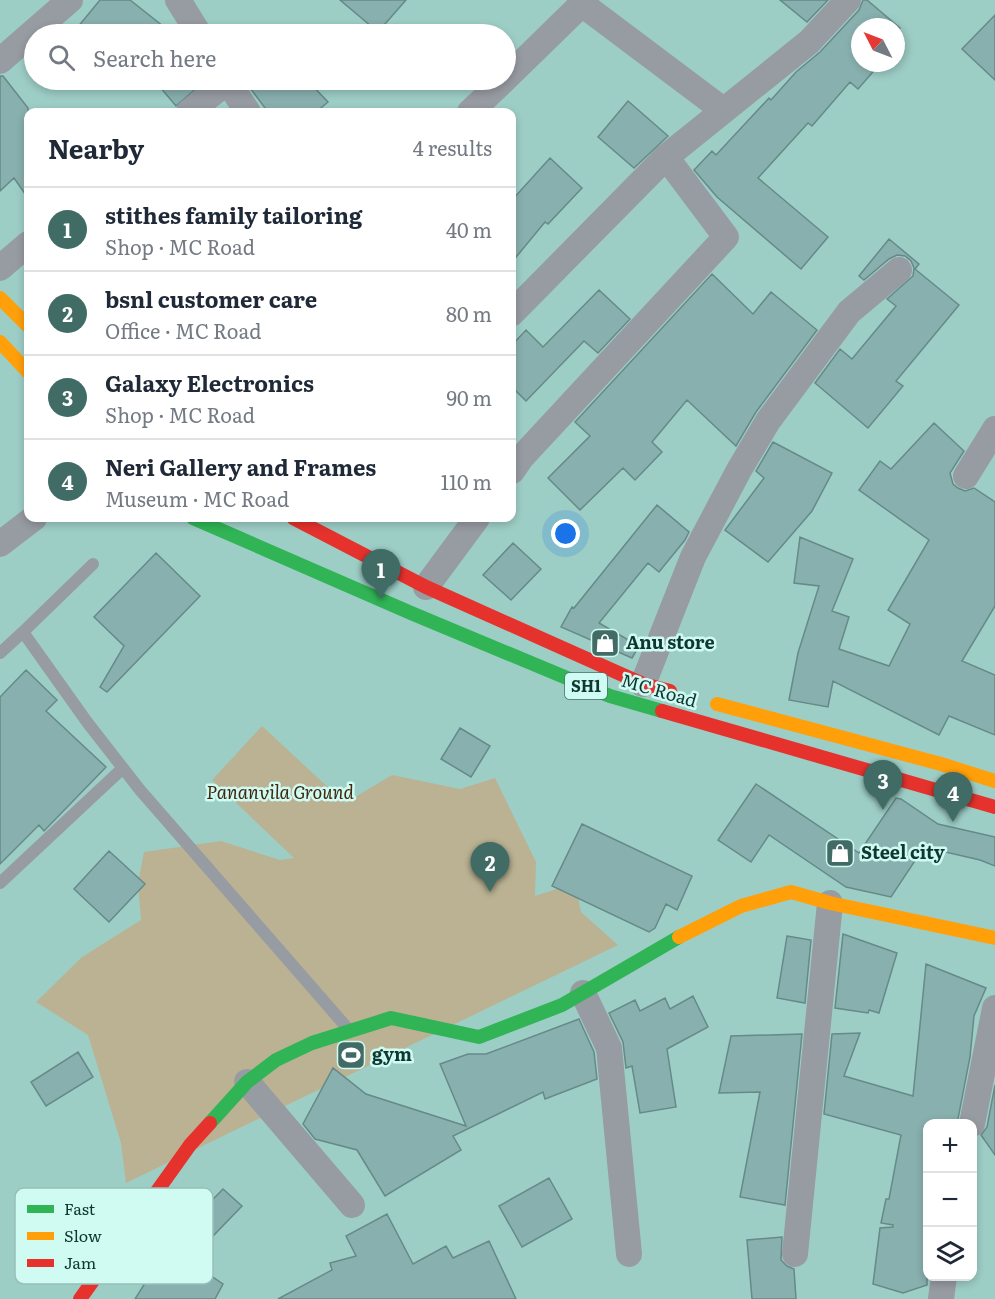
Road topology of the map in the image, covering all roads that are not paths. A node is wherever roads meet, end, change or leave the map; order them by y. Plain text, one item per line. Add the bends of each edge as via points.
1 (70, 0) edge
2 (178, 0) edge
3 (848, 0) edge
4 (584, 2) edge
5 (42, 24) edge
6 (193, 24) edge
7 (24, 40) edge
8 (0, 61) edge
9 (516, 68) edge
10 (216, 90) edge
11 (233, 90) edge
12 (493, 90) edge
13 (194, 108) edge
14 (245, 108) edge
15 (474, 108) edge
16 (723, 111) junction
17 (666, 157) junction
18 (24, 247) edge
19 (0, 268) edge
20 (899, 270) dead end
21 (0, 298) edge
22 (516, 309) edge
23 (24, 322) edge
24 (0, 342) edge
25 (24, 368) edge
26 (995, 429) edge
27 (516, 458) edge
28 (966, 476) dead end
29 (29, 522) edge
30 (202, 522) edge
31 (301, 522) edge
32 (474, 522) edge
33 (0, 544) edge
34 (93, 564) dead end
35 (426, 586) junction
36 (23, 632) junction
37 (0, 653) edge
38 (643, 684) junction
39 (123, 768) junction
40 (995, 781) edge
41 (995, 807) edge
42 (0, 883) edge
43 (830, 903) junction
44 (995, 938) edge
45 (583, 993) junction
46 (995, 1008) edge
47 (349, 1031) junction
48 (247, 1082) junction
49 (973, 1119) edge
50 (159, 1188) edge
51 (352, 1205) dead end
52 (629, 1254) dead end
53 (795, 1254) dead end
54 (943, 1281) edge
55 (91, 1284) edge
56 (80, 1299) edge
57 (941, 1299) edge

1 - 5 street
2 - 6 street
3 - 16 street via 809,42
4 - 9 street
4 - 16 street
7 - 8 street
10 - 13 street
11 - 14 street
12 - 15 street
16 - 17 street
17 - 22 street
17 - 27 street via 726,237
18 - 19 street
20 - 38 street via 849,312 768,421 693,557
21 - 23 main road
24 - 25 main road
26 - 28 street
29 - 33 street
30 - 41 main road, MC Road / SH1 via 610,696
31 - 35 main road, MC Road / SH1
32 - 35 street
34 - 36 lane
35 - 38 main road, MC Road / SH1
36 - 37 lane
36 - 39 lane
38 - 40 main road, MC Road / SH1
39 - 42 lane
39 - 47 lane
43 - 44 main road
43 - 45 main road via 790,892 741,906
43 - 53 street
45 - 47 main road via 479,1037 391,1018
45 - 52 street via 609,1048
46 - 49 street
47 - 48 main road via 276,1060
48 - 50 main road via 190,1145
48 - 51 street
54 - 57 street
55 - 56 main road

